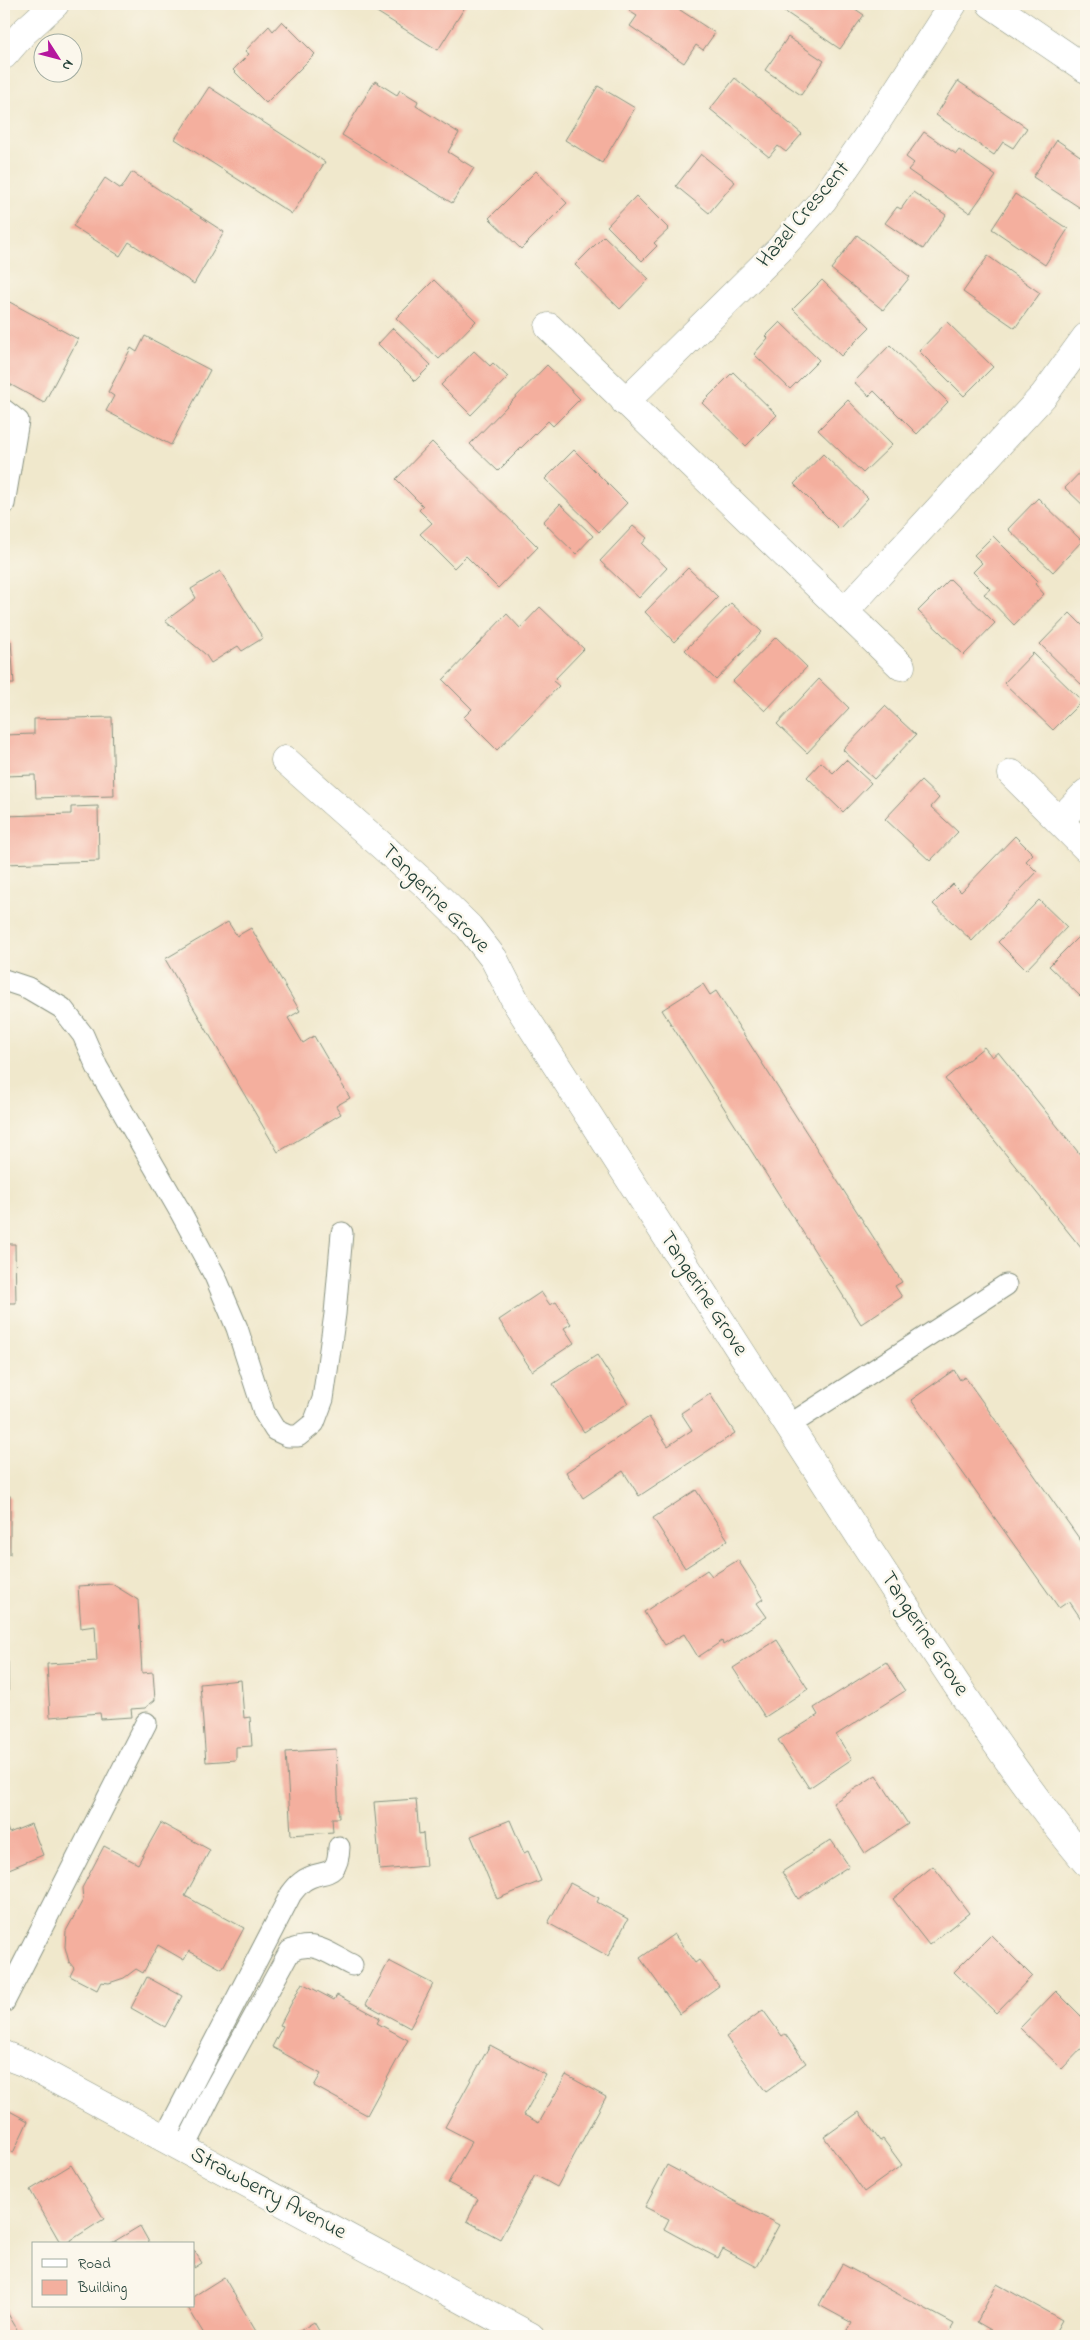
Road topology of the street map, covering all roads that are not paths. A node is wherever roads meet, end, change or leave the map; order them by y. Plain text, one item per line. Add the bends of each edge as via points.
1 (55, 4) edge
2 (954, 4) edge
3 (991, 4) edge
4 (4, 56) edge
5 (1086, 69) edge
6 (549, 327) dead end
7 (1086, 337) edge
8 (625, 402) junction
9 (4, 410) edge
10 (4, 504) edge
11 (845, 611) junction
12 (901, 666) dead end
13 (285, 760) dead end
14 (1012, 774) dead end
15 (1086, 793) edge
16 (1059, 821) junction
17 (1086, 848) edge
18 (4, 980) edge
19 (342, 1232) dead end
20 (1006, 1285) dead end
21 (788, 1426) junction
22 (146, 1723) dead end
23 (339, 1847) dead end
24 (1086, 1862) edge
25 (352, 1965) dead end
26 (4, 2002) edge
27 (4, 2055) edge
28 (174, 2144) junction
29 (530, 2336) edge

1 - 4 street via 24,32
2 - 8 street, Hazel Crescent via 823,200 780,250
3 - 5 street
6 - 8 street
7 - 11 street via 1044,395
8 - 11 street
9 - 10 lane via 18,421
11 - 12 street
13 - 21 street, Tangerine Grove via 425,884 494,959 517,1004
14 - 16 street
15 - 16 street
16 - 17 street
18 - 19 lane via 28,988 62,1008 83,1035 97,1067 215,1276 237,1328 264,1412 275,1430 288,1436 298,1436 314,1423 323,1399
20 - 21 lane
21 - 24 street, Tangerine Grove via 977,1715 1044,1811
22 - 26 lane
23 - 28 lane via 339,1861 332,1870 303,1880 291,1894
25 - 28 lane via 317,1947 303,1945 290,1951 209,2099
27 - 28 street, Strawberry Avenue via 25,2063
28 - 29 street, Strawberry Avenue

